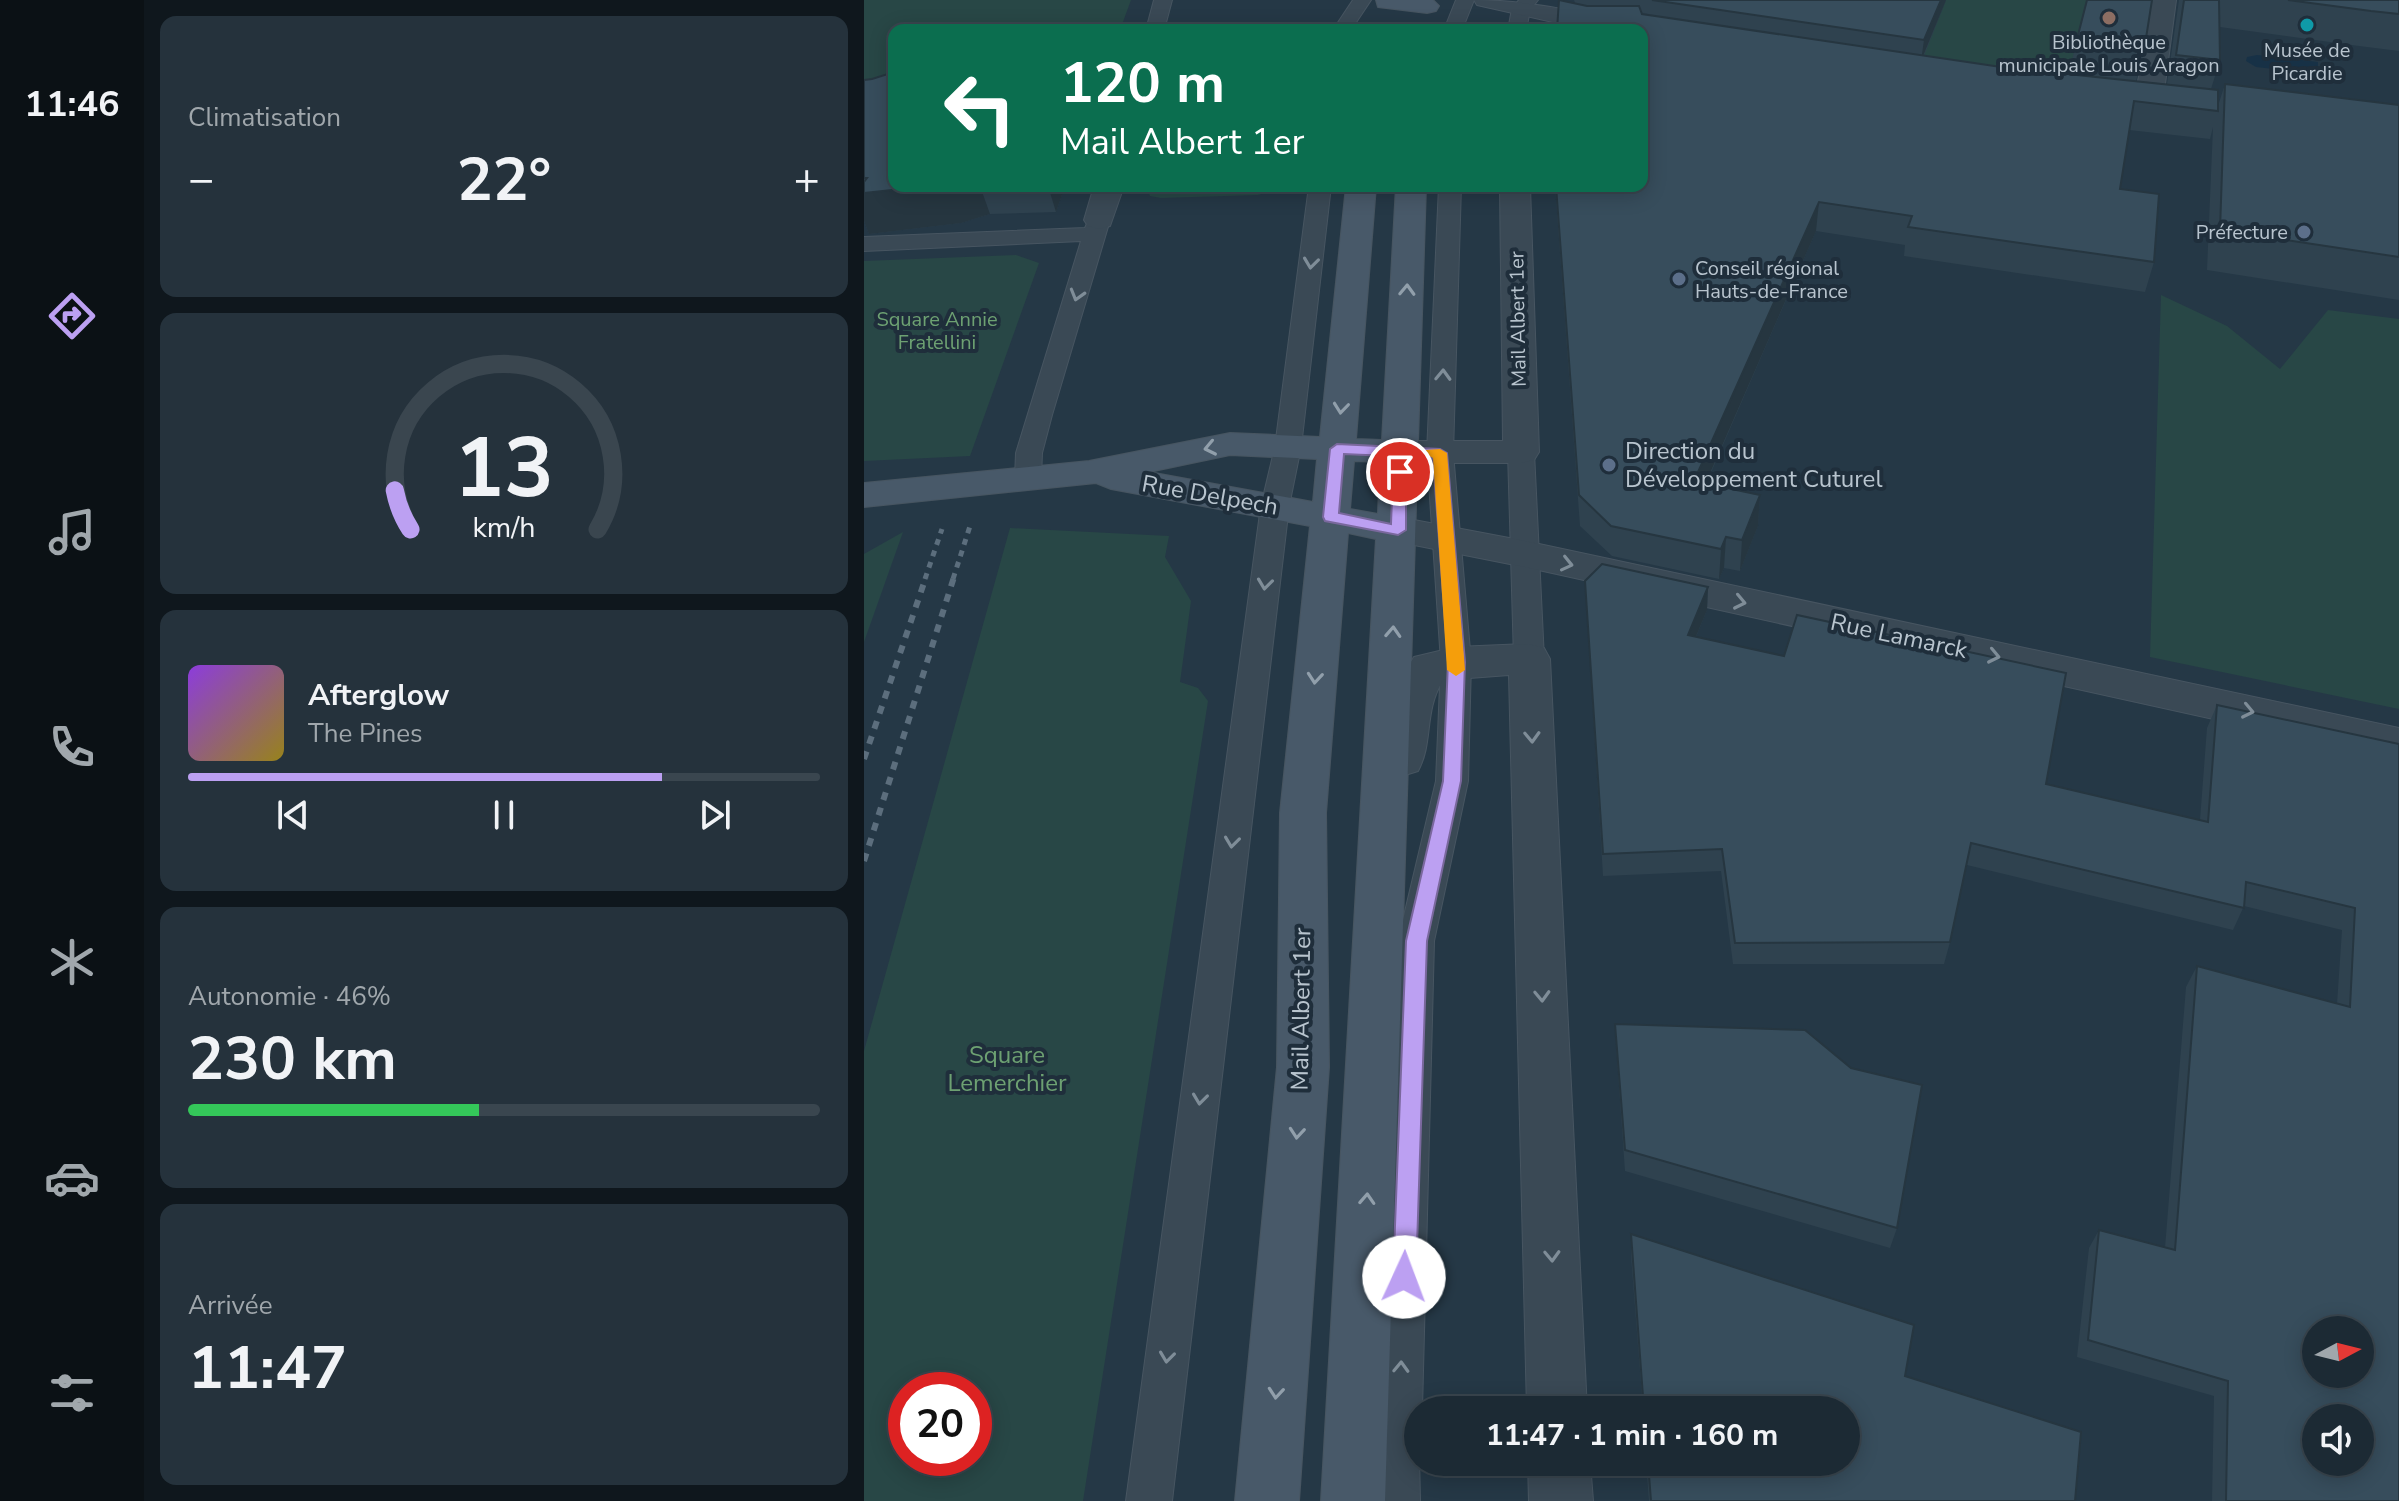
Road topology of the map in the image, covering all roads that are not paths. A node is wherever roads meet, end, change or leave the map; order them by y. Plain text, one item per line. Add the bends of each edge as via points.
1 (1163, 0) edge
2 (1465, 0) edge
3 (1486, 0) edge
4 (2164, 0) edge
5 (1378, 1) edge
6 (1431, 3) edge
7 (1522, 13) edge
8 (1157, 24) edge
9 (1349, 24) edge
10 (1376, 24) edge
11 (1420, 24) edge
12 (1455, 24) edge
13 (1599, 24) edge
14 (1648, 31) edge
15 (1670, 35) edge
16 (2119, 96) edge
17 (1107, 192) edge
18 (1319, 192) edge
19 (1360, 192) edge
20 (1411, 192) edge
21 (1450, 192) edge
22 (1515, 192) edge
23 (1097, 227) junction
24 (864, 244) edge
25 (1288, 447) junction
26 (1337, 449) junction
27 (1401, 452) junction
28 (1521, 452) junction
29 (1440, 453) junction
30 (1089, 473) junction
31 (1028, 478) junction
32 (864, 495) edge
33 (1275, 506) junction
34 (1330, 517) junction
35 (1422, 535) junction
36 (1525, 554) junction
37 (1529, 659) junction
38 (1456, 662) junction
39 (2399, 744) edge
40 (1380, 925) junction
41 (1556, 1396) edge
42 (1560, 1476) edge
43 (1149, 1501) edge
44 (1267, 1501) edge
45 (1353, 1501) edge
46 (1397, 1501) edge
47 (1561, 1501) edge

1 - 8 lane
2 - 12 lane
3 - 7 street
4 - 16 street via 2162,101
5 - 6 main road
5 - 9 lane
5 - 10 main road
6 - 11 main road
7 - 13 street
14 - 15 street
17 - 23 street
18 -> 25 lane
19 -> 26 main road, Mail Albert 1er
27 -> 20 main road
29 -> 21 lane
22 - 28 street, Mail Albert 1er
23 - 24 lane
23 -> 31 lane via 1029,453
25 - 26 main road, Rue Delpech
25 -> 30 main road, Rue Delpech via 1230,444
25 - 33 lane
26 - 27 main road
26 - 34 main road, Mail Albert 1er
27 - 29 street
27 - 35 main road
28 - 29 street
28 - 36 lane, Mail Albert 1er
29 - 35 lane
30 - 31 main road, Rue Delpech
30 - 33 main road, Rue Delpech
31 - 32 main road, Rue Delpech
33 - 34 main road, Rue Delpech
33 -> 43 lane
34 - 35 main road
34 -> 44 main road, Mail Albert 1er via 1303,813 1303,1067
35 - 36 street, Rue Lamarck
35 - 38 lane
40 -> 35 main road
36 - 37 lane, Mail Albert 1er
36 -> 39 street, Rue Lamarck
37 - 38 street
37 -> 41 street, Mail Albert 1er
38 - 40 street via 1429,668 1410,698
46 -> 38 lane via 1416,941 1452,781
45 -> 40 main road
42 - 47 street

